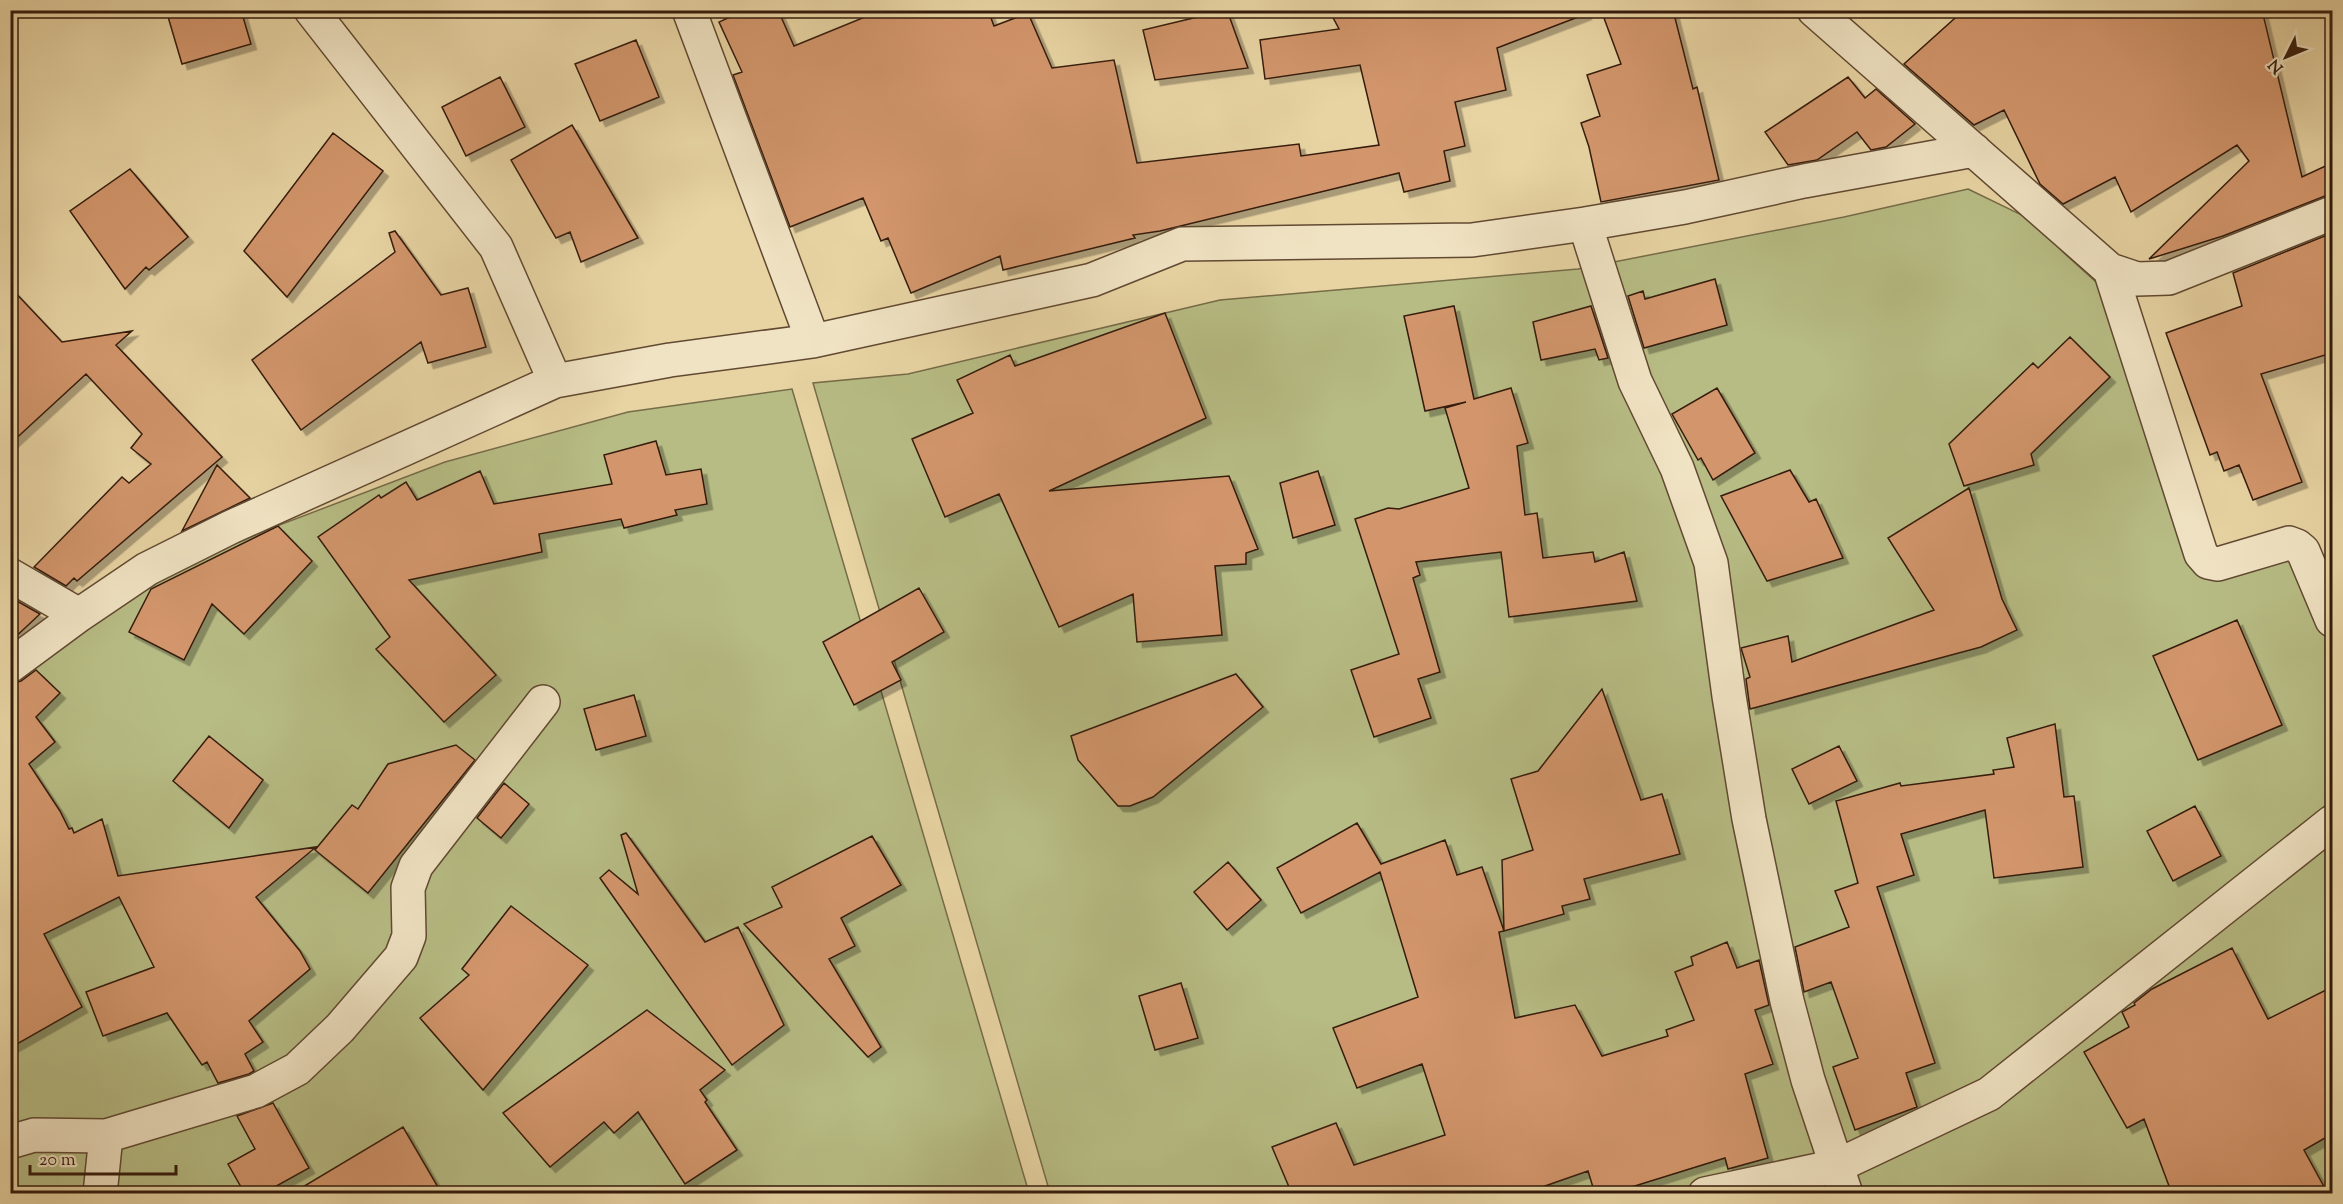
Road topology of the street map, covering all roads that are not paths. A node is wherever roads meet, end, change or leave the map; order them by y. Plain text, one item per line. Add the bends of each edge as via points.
1 (311, 10) edge
2 (689, 10) edge
3 (1814, 10) edge
4 (1974, 150) junction
5 (2332, 213) edge
6 (1585, 224) junction
7 (2110, 270) junction
8 (813, 341) junction
9 (555, 381) junction
10 (10, 575) edge
11 (79, 615) junction
12 (2332, 620) edge
13 (10, 666) edge
14 (543, 702) dead end
15 (2332, 822) edge
16 (106, 1136) junction
17 (10, 1142) edge
18 (1841, 1180) edge
19 (100, 1194) edge
20 (1705, 1194) edge

1 - 9 street via 496,247
2 - 8 street
3 - 4 street
4 - 6 street
4 - 7 street
5 - 7 street via 2169,278 2137,279
6 - 8 street via 1472,240 1182,244 1092,280
6 - 18 street via 1635,381 1677,468 1711,563 1749,819 1808,1080
7 - 12 street via 2201,554 2208,562 2218,564 2289,543 2297,546 2303,551
8 - 9 street via 670,360
9 - 11 street via 231,527 147,569
10 - 11 street
11 - 13 street
14 - 16 street via 416,866 408,888 409,936 401,957 340,1028 297,1069 256,1092
15 - 18 street via 1989,1094
16 - 17 street via 34,1135
16 - 19 street
18 - 20 street

